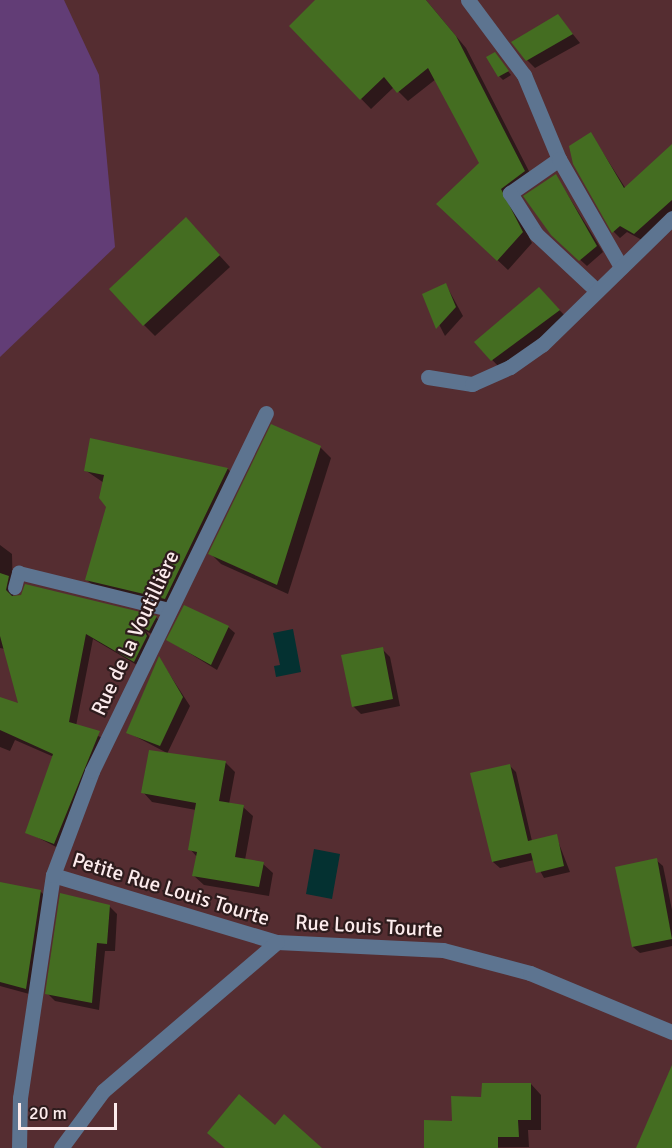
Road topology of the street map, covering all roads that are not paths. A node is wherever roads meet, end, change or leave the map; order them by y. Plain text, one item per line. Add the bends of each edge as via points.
1 (468, 0) edge
2 (559, 159) junction
3 (672, 218) edge
4 (621, 267) junction
5 (596, 290) junction
6 (428, 377) dead end
7 (266, 412) dead end
8 (15, 588) dead end
9 (170, 610) junction
10 (53, 875) junction
11 (278, 942) junction
12 (672, 1032) edge
13 (19, 1148) edge
14 (61, 1148) edge

1 - 2 street via 524,75
2 - 4 street
2 - 5 street via 510,194 536,234
3 - 4 street
4 - 5 street
5 - 6 street via 542,345 510,367 472,384
7 - 9 street, Rue de la Voutillière
8 - 9 lane via 19,573
9 - 10 street, Rue de la Voutillière via 92,771
10 - 11 street, Petite Rue Louis Tourte
10 - 13 street, Rue de la Voutillière via 20,1098
11 - 12 street, Rue Louis Tourte via 443,950 530,973
11 - 14 street, Rue Louis Tourte via 103,1091

